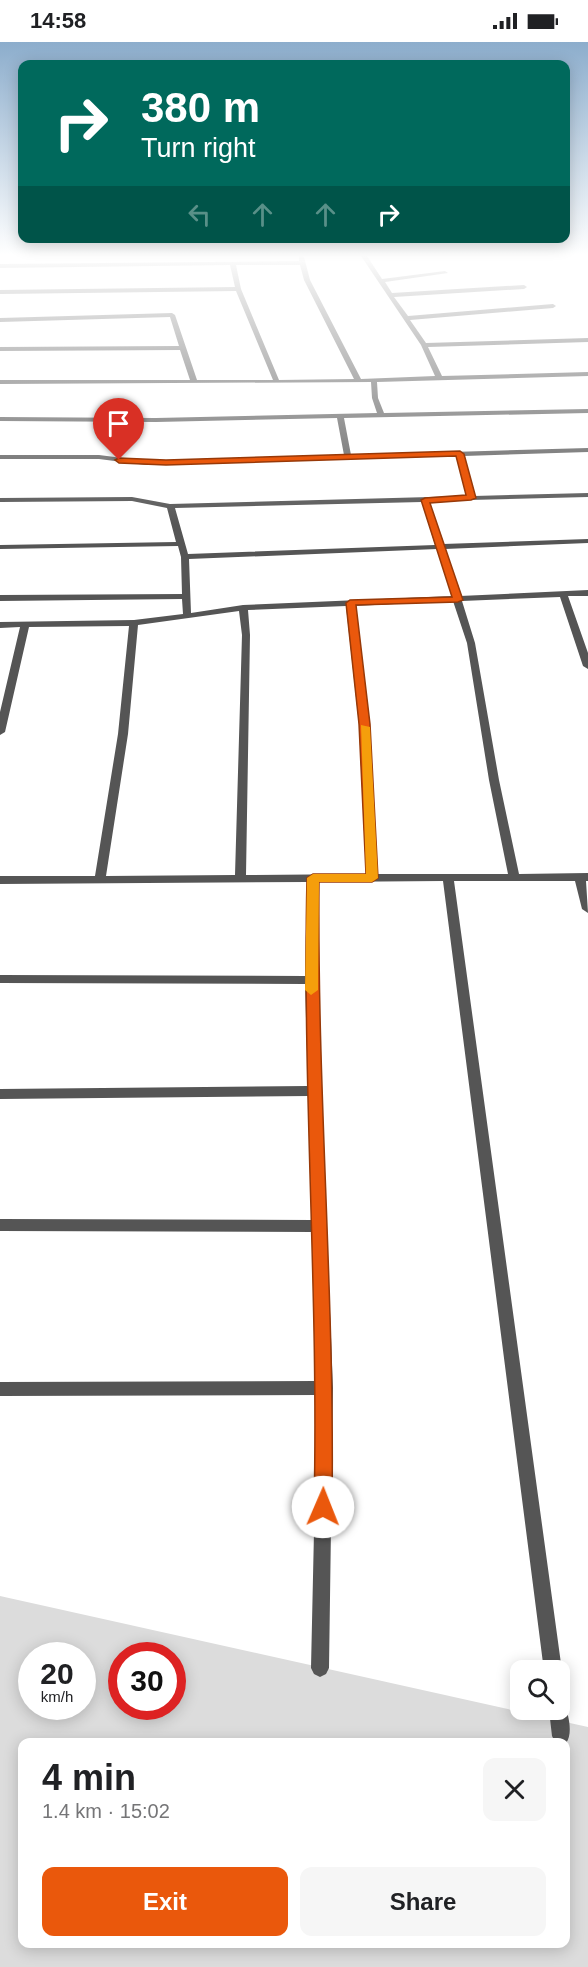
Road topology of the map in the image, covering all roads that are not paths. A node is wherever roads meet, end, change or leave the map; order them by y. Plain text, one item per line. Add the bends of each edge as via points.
1 (424, 345) edge
2 (262, 346) edge
3 (341, 346) edge
4 (184, 348) joint
5 (0, 349) edge
6 (588, 374) edge
7 (374, 380) junction
8 (440, 380) junction
9 (359, 381) junction
10 (0, 382) edge
11 (194, 382) junction
12 (277, 382) junction
13 (588, 411) edge
14 (381, 416) junction
15 (340, 417) junction
16 (0, 419) edge
17 (588, 450) edge
18 (460, 454) junction
19 (348, 456) junction
20 (0, 457) edge
21 (588, 495) edge
22 (471, 498) junction
23 (0, 500) edge
24 (425, 500) junction
25 (170, 506) junction
26 (588, 541) edge
27 (180, 544) junction
28 (0, 547) edge
29 (441, 548) junction
30 (185, 557) junction
31 (588, 593) edge
32 (563, 594) junction
33 (187, 596) junction
34 (0, 598) edge
35 (458, 600) junction
36 (350, 603) junction
37 (243, 608) junction
38 (187, 614) junction
39 (134, 623) junction
40 (0, 625) edge
41 (25, 625) junction
42 (588, 666) edge
43 (0, 732) edge
44 (514, 877) junction
45 (584, 877) edge
46 (100, 878) junction
47 (313, 878) junction
48 (372, 878) junction
49 (448, 878) junction
50 (240, 879) junction
51 (0, 880) edge
52 (588, 909) edge
53 (0, 979) edge
54 (311, 980) junction
55 (315, 1091) junction
56 (0, 1094) edge
57 (0, 1225) edge
58 (320, 1226) junction
59 (325, 1388) junction
60 (0, 1389) edge
61 (552, 1660) edge
62 (320, 1668) dead end
63 (559, 1720) edge
64 (561, 1736) dead end

1 - 8 street
2 - 12 street
3 - 9 street
4 - 5 street
4 - 11 street
6 - 8 street
7 - 8 street
7 - 9 street
7 - 14 street
9 - 12 street
10 - 11 street
11 - 12 street
13 - 14 street
14 - 15 street
15 - 16 street
15 - 19 street
17 - 18 street
18 - 19 street
18 - 22 street
19 - 20 street via 146,463 99,457
21 - 22 street
22 - 24 street
23 - 25 street via 132,499
24 - 25 street
24 - 29 street
25 - 27 street
26 - 29 street
27 - 28 street
27 - 30 street
29 - 30 street
29 - 35 street
30 - 33 street
31 - 32 street
32 - 35 street
32 - 42 street
33 - 34 street
33 - 38 street
35 - 36 street
35 - 44 street via 471,643
36 - 37 street
36 - 48 street via 364,724
37 - 38 street
37 - 50 street via 246,636
38 - 39 street
39 - 41 street
39 - 46 street via 123,734
40 - 41 street
41 - 43 street
44 - 45 street
44 - 49 street
45 - 52 street
46 - 50 street
46 - 51 street
47 - 48 street
47 - 50 street
47 - 54 street
48 - 49 street
49 - 61 street
53 - 54 street
54 - 55 street
55 - 56 street
55 - 58 street
57 - 58 street
58 - 59 street
59 - 60 street
59 - 62 street
63 - 64 street

